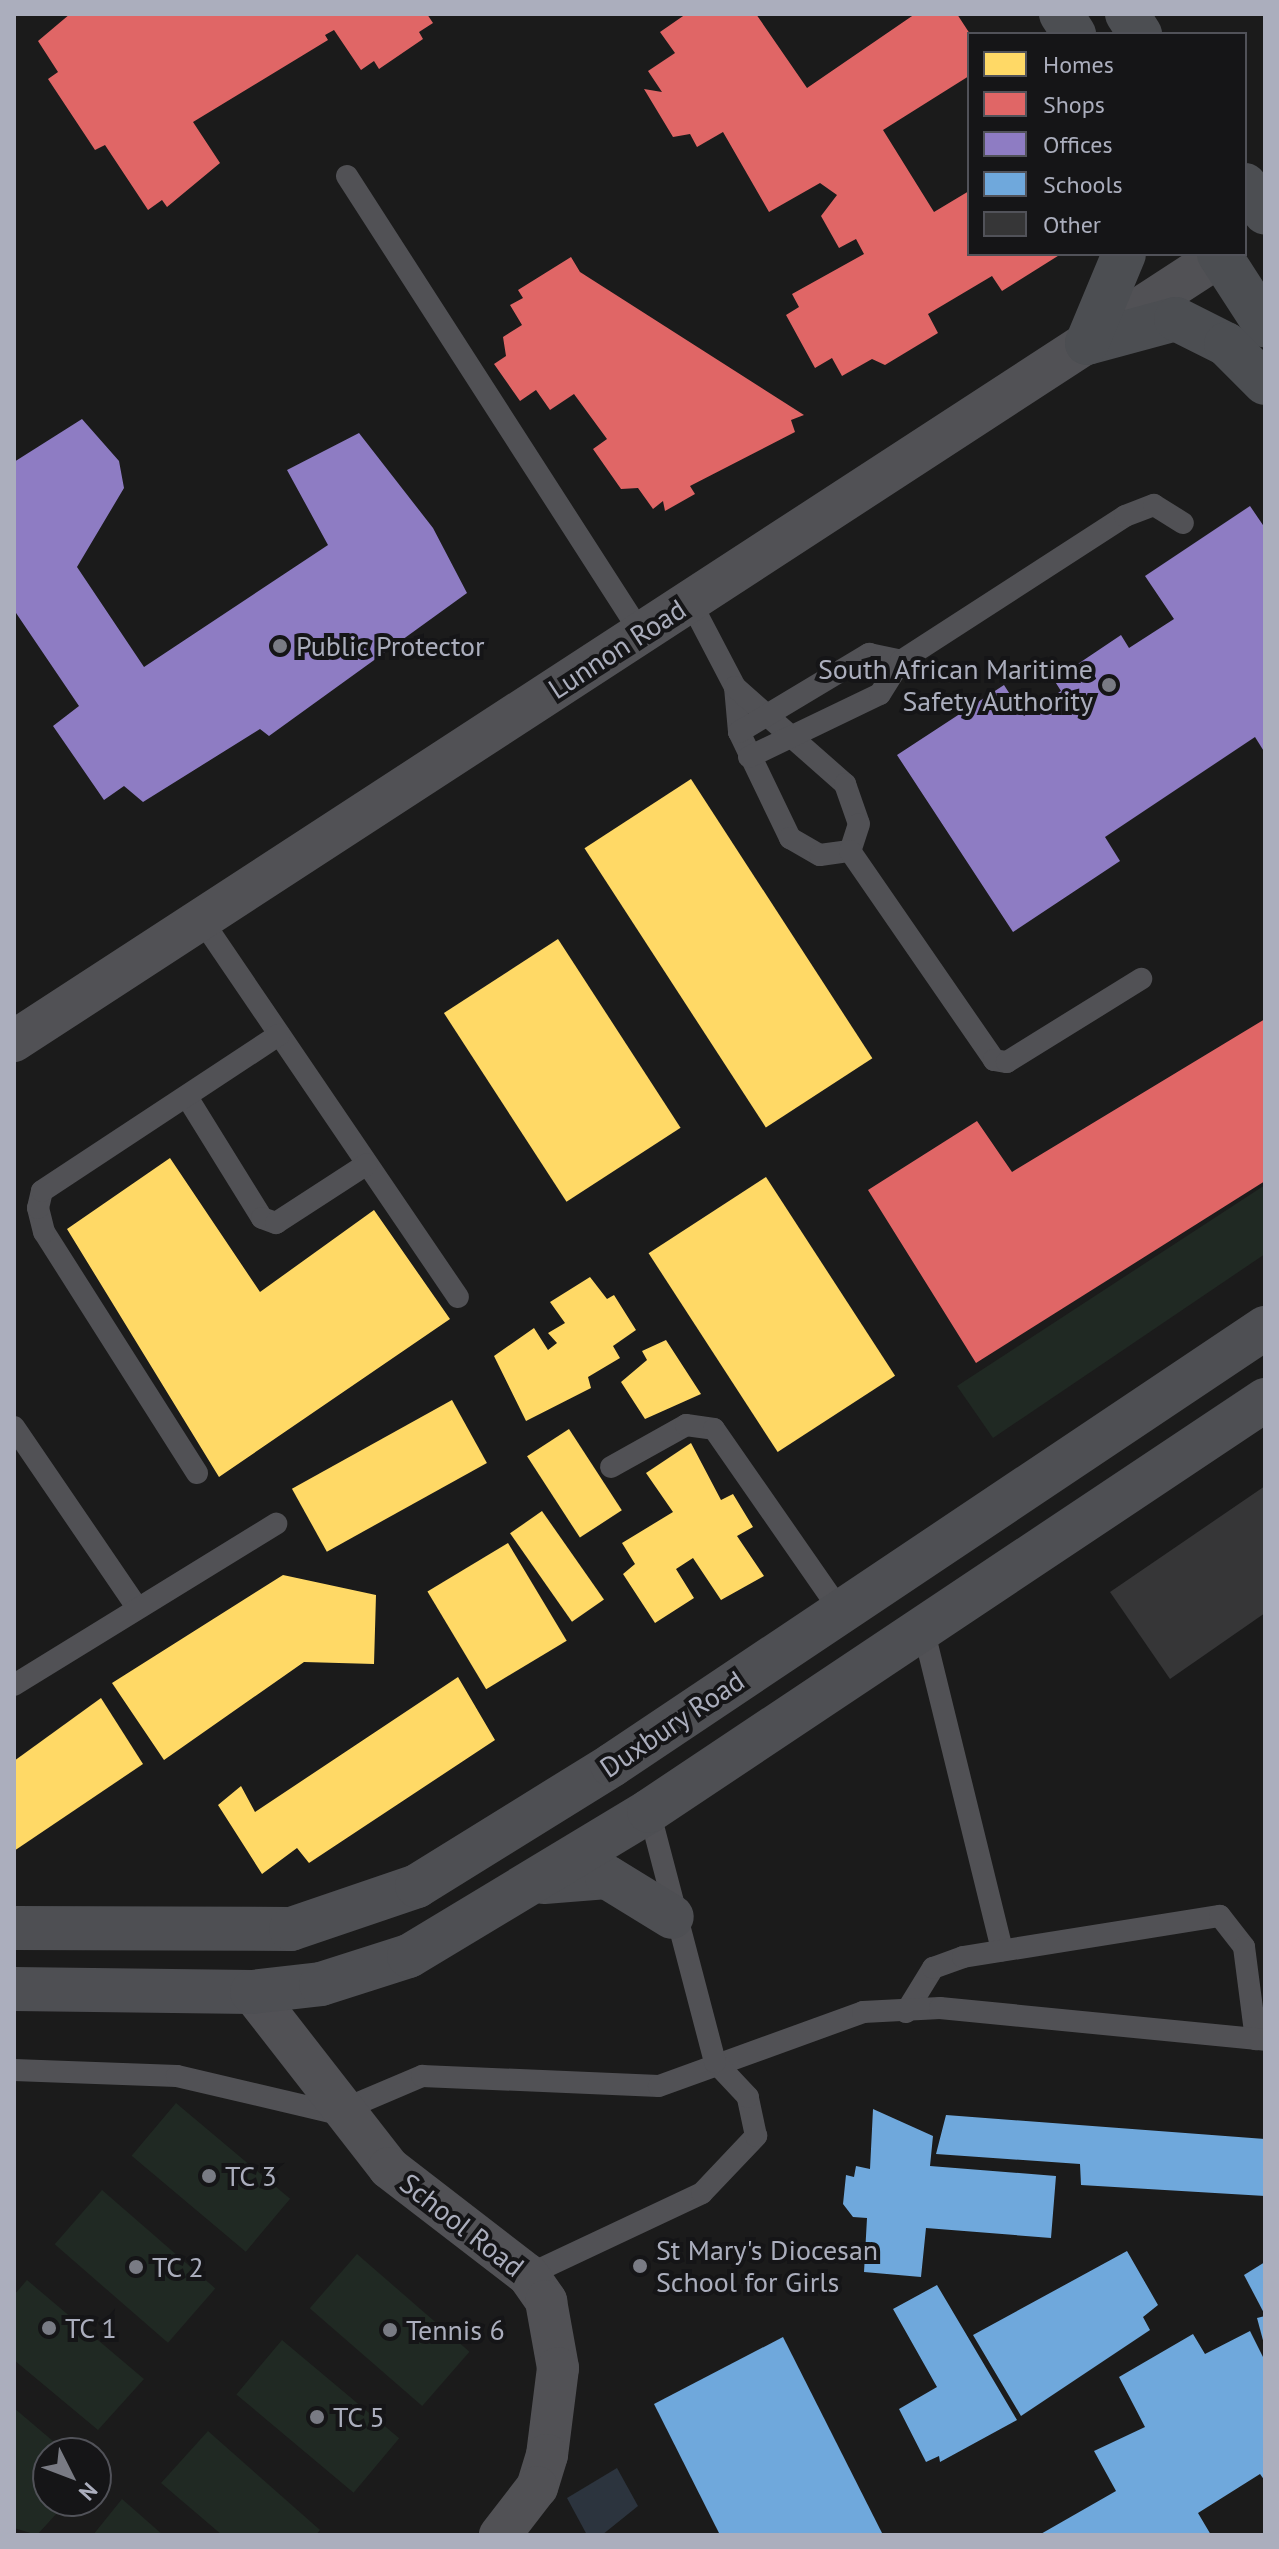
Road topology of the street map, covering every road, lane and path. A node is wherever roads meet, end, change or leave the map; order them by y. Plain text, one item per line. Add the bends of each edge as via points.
1 (1062, 14) edge
2 (1127, 14) edge
3 (1073, 32) edge
4 (1139, 32) edge
5 (347, 176) dead end
6 (1247, 188) edge
7 (1265, 213) edge
8 (1123, 256) edge
9 (1218, 256) edge
10 (1220, 256) edge
11 (1265, 325) edge
12 (1087, 343) junction
13 (1265, 383) edge
14 (1183, 523) dead end
15 (690, 601) junction
16 (641, 633) junction
17 (901, 661) junction
18 (735, 687) junction
19 (772, 713) junction
20 (739, 732) junction
21 (793, 732) junction
22 (749, 757) junction
23 (850, 851) junction
24 (201, 919) junction
25 (1141, 979) dead end
26 (279, 1035) junction
27 (14, 1041) edge
28 (187, 1097) junction
29 (367, 1164) junction
30 (458, 1297) dead end
31 (1265, 1328) edge
32 (1265, 1400) edge
33 (14, 1427) edge
34 (611, 1467) dead end
35 (197, 1473) dead end
36 (276, 1524) dead end
37 (137, 1607) junction
38 (842, 1613) junction
39 (923, 1628) junction
40 (792, 1645) junction
41 (14, 1685) edge
42 (649, 1811) junction
43 (530, 1885) junction
44 (417, 1886) junction
45 (672, 1917) junction
46 (14, 1928) edge
47 (1002, 1950) junction
48 (14, 1989) edge
49 (252, 1992) junction
50 (906, 2012) junction
51 (1261, 2040) edge
52 (715, 2062) junction
53 (14, 2070) edge
54 (338, 2111) junction
55 (528, 2275) junction
56 (500, 2535) edge

1 - 3 main road
2 - 4 main road
5 - 16 lane
6 - 7 main road
8 - 12 main road
9 - 12 street, Lunnon Road
10 - 11 main road
12 - 13 main road via 1176,319 1226,344
12 - 15 street, Lunnon Road
14 - 17 lane via 1154,505 1125,516
15 - 16 street, Lunnon Road
15 - 18 lane
16 - 24 street, Lunnon Road
17 - 19 lane via 869,654
17 - 21 lane via 880,694
18 - 19 lane
18 - 20 lane
19 - 20 lane
19 - 21 lane
20 - 22 lane
21 - 22 lane
21 - 23 lane via 855,802 859,824
22 - 23 lane via 790,838 820,855
23 - 25 lane via 994,1060 1007,1062
24 - 26 lane
24 - 27 street, Lunnon Road
26 - 28 lane
26 - 29 lane
28 - 29 lane via 262,1218 276,1223
28 - 35 lane via 42,1191 38,1208 44,1232
29 - 30 lane
31 - 38 main road, Duxbury Road
32 - 39 main road, Duxbury Road
33 - 37 lane
34 - 38 lane via 686,1425 714,1429
36 - 37 lane
37 - 41 lane
38 - 40 main road, Duxbury Road
39 - 42 main road, Duxbury Road
39 - 47 lane
40 - 42 main road via 700,1725
40 - 44 main road, Duxbury Road
42 - 43 main road, Duxbury Road
42 - 44 main road via 591,1806 469,1877
42 - 45 lane
43 - 45 main road via 607,1877
43 - 49 main road, Duxbury Road via 444,1938 366,1974
44 - 46 main road, Duxbury Road via 291,1929
45 - 52 lane
47 - 50 lane via 933,1968
47 - 51 lane via 1220,1916 1244,1947
48 - 49 main road, Duxbury Road
49 - 54 street, School Road
50 - 51 lane via 940,2008
50 - 52 lane via 831,2019
52 - 54 lane via 644,2088 422,2076
52 - 55 lane via 748,2097 756,2136 748,2153 720,2168 702,2193
53 - 54 lane via 177,2076 316,2112
54 - 55 street, School Road via 389,2168
55 - 56 street, School Road via 556,2332 555,2404 537,2487

